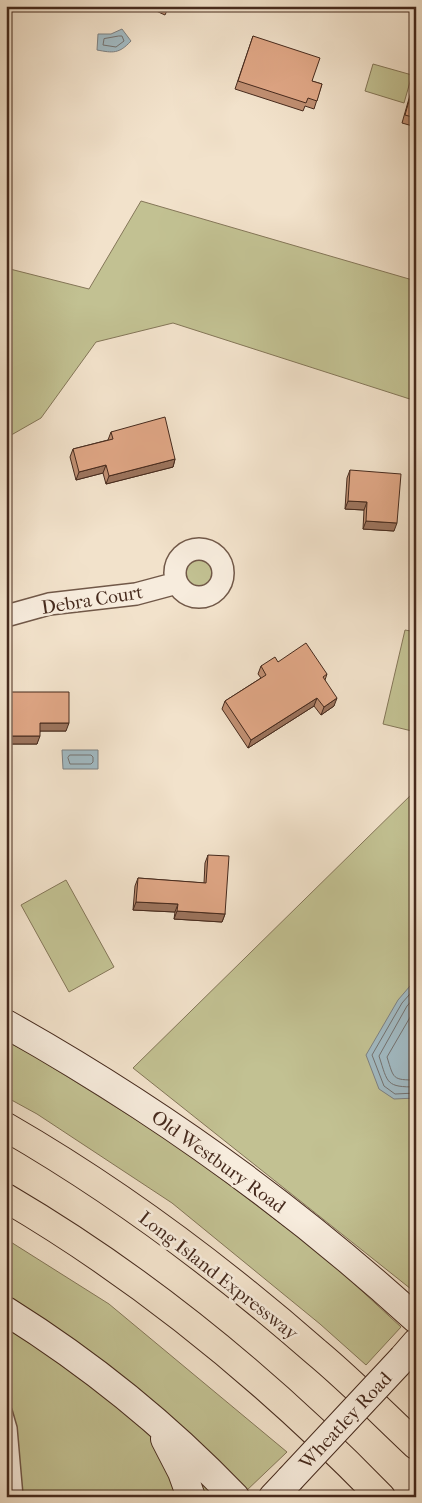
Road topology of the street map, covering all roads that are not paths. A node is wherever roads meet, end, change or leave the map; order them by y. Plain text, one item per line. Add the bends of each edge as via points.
1 (177, 583) dead end
2 (6, 616) edge
3 (6, 1024) edge
4 (6, 1127) edge
5 (6, 1198) edge
6 (6, 1311) edge
7 (416, 1319) edge
8 (409, 1351) edge
9 (6, 1411) edge
10 (158, 1424) junction
11 (416, 1445) edge
12 (281, 1488) edge
13 (17, 1497) edge
14 (191, 1497) edge
15 (235, 1497) edge
16 (381, 1497) edge

1 - 2 street, Debra Court via 136,594 49,604
3 - 7 main road, Old Westbury Road via 93,1075 232,1167 311,1229
4 - 11 highway, Long Island Expressway via 95,1180 209,1263 318,1353
5 - 16 highway via 78,1244 192,1326 344,1458
6 - 10 main road
8 - 12 main road, Wheatley Road, bridge
9 - 13 lane
10 - 14 main road
10 - 15 main road

